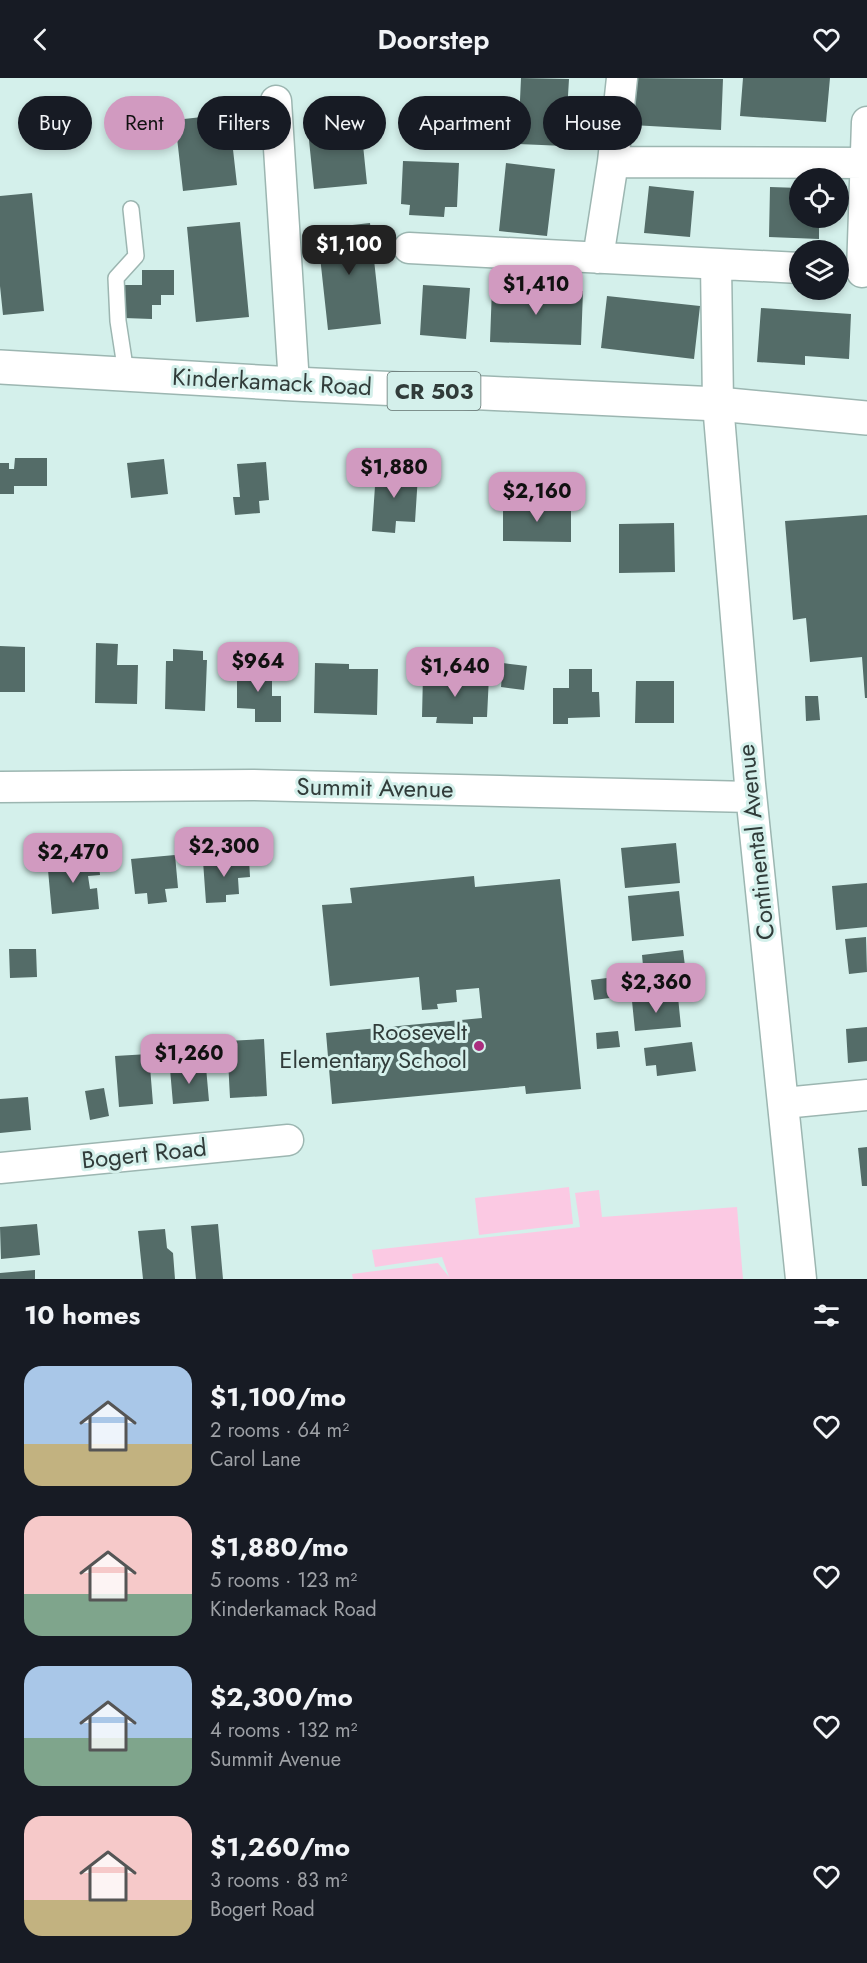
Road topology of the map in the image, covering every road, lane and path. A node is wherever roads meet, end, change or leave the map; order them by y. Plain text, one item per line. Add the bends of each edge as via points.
1 (622, 78) edge
2 (867, 122) edge
3 (279, 150) edge
4 (613, 162) junction
5 (866, 163) edge
6 (131, 209) dead end
7 (410, 248) dead end
8 (598, 258) junction
9 (716, 264) junction
10 (789, 267) edge
11 (856, 271) edge
12 (0, 367) edge
13 (126, 373) junction
14 (294, 384) junction
15 (718, 404) junction
16 (867, 418) edge
17 (0, 787) edge
18 (751, 796) junction
19 (867, 1095) edge
20 (784, 1103) junction
21 (288, 1140) dead end
22 (0, 1168) edge
23 (801, 1279) edge

1 - 4 street
2 - 5 street
3 - 14 street
4 - 5 street
4 - 8 street
5 - 11 street
6 - 13 lane via 136,256 116,278
7 - 8 street
8 - 9 street
9 - 10 street
9 - 15 street, Continental Avenue
12 - 13 main road, Kinderkamack Road / CR 503
13 - 14 main road, Kinderkamack Road / CR 503
14 - 15 main road, Kinderkamack Road / CR 503
15 - 16 main road, Kinderkamack Road / CR 503
15 - 18 street, Continental Avenue
17 - 18 street, Summit Avenue via 253,785
18 - 20 street, Continental Avenue
19 - 20 street
20 - 23 street, Continental Avenue
21 - 22 street, Bogert Road

